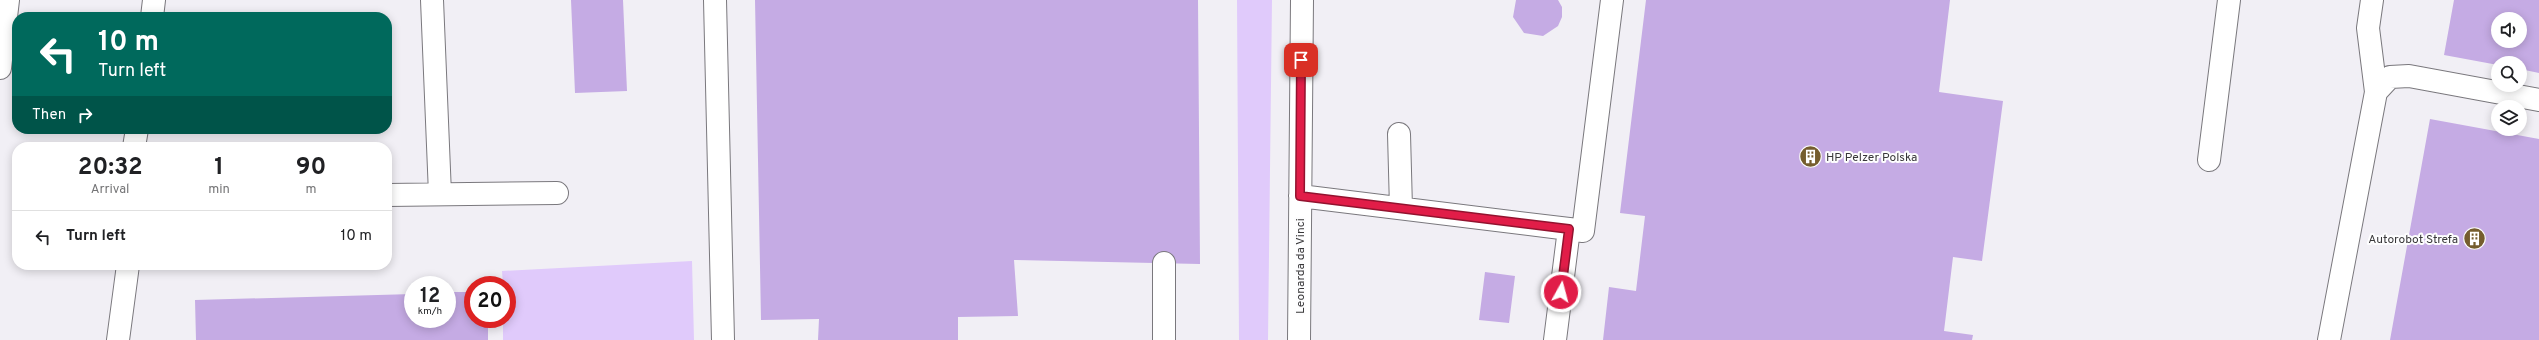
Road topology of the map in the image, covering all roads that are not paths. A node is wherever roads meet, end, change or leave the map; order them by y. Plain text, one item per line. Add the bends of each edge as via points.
1 (8, 0) edge
2 (154, 0) edge
3 (432, 0) edge
4 (715, 0) edge
5 (1302, 0) edge
6 (1612, 0) edge
7 (2229, 0) edge
8 (2372, 0) edge
9 (153, 12) edge
10 (0, 68) edge
11 (2376, 92) junction
12 (2539, 100) edge
13 (1398, 134) dead end
14 (2209, 160) dead end
15 (557, 193) dead end
16 (440, 194) junction
17 (392, 196) edge
18 (1300, 196) junction
19 (1402, 208) junction
20 (1569, 229) junction
21 (1164, 263) dead end
22 (127, 270) edge
23 (118, 340) edge
24 (723, 340) edge
25 (1164, 340) edge
26 (1299, 340) edge
27 (1555, 340) edge
28 (2329, 340) edge

1 - 10 street
2 - 9 street
3 - 16 street
4 - 24 street
5 - 18 street, Leonarda da Vinci
6 - 20 street via 1583,231
7 - 14 street
8 - 11 street via 2368,28
11 - 12 street via 2390,77 2409,76
11 - 28 street
13 - 19 street
15 - 16 street
16 - 17 street
18 - 19 street
18 - 26 street, Leonarda da Vinci
19 - 20 street
20 - 27 street
21 - 25 street
22 - 23 street

